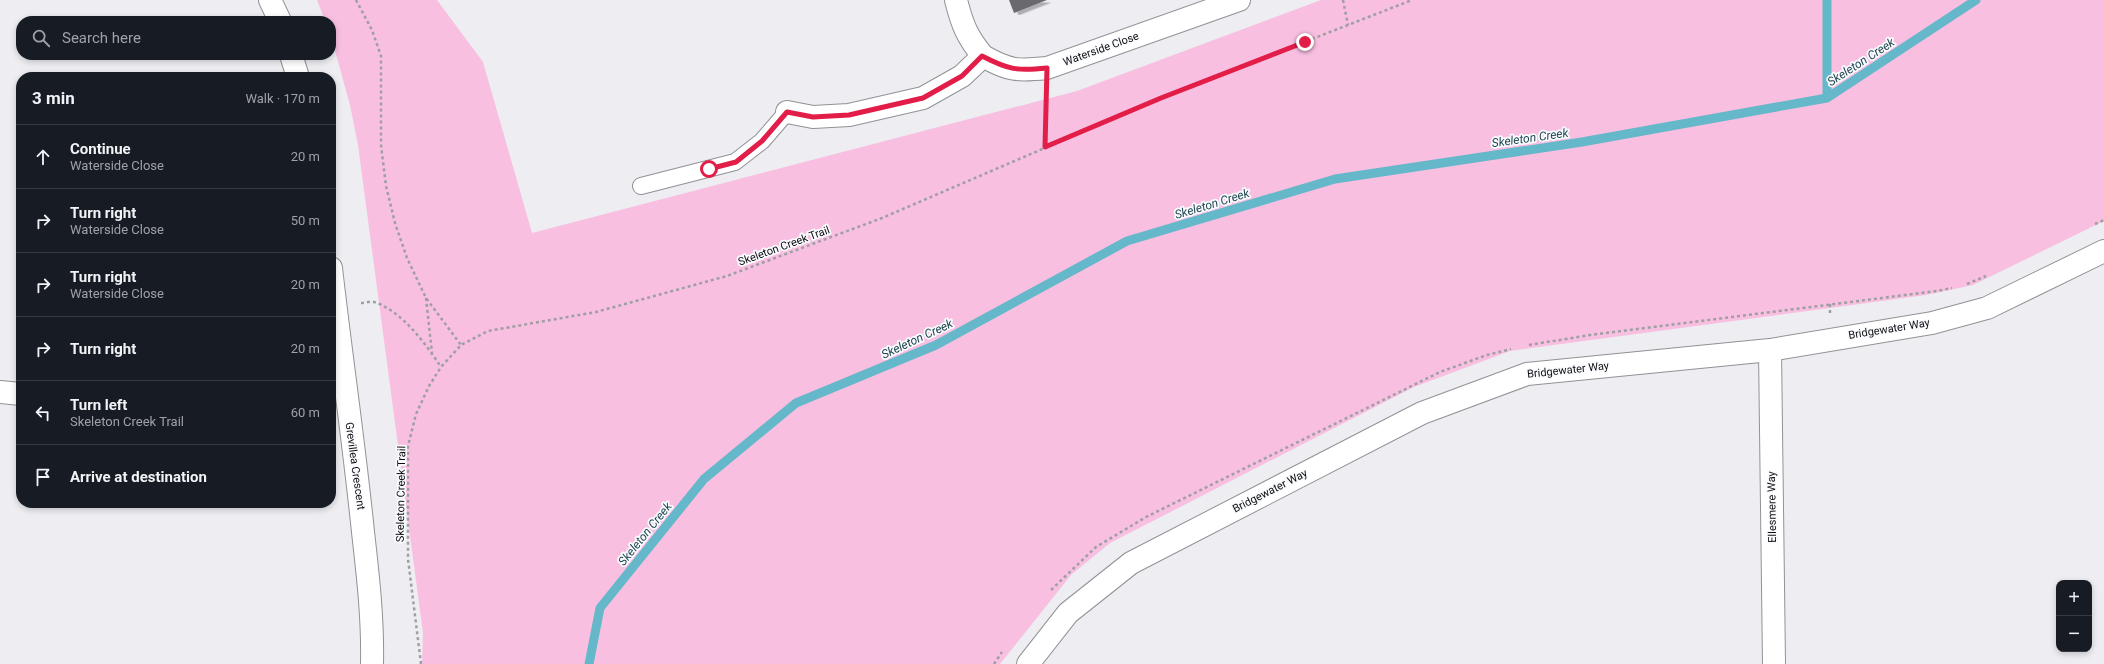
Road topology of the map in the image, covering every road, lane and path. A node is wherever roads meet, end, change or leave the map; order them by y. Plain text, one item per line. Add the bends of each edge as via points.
1 (270, 0) edge
2 (356, 0) edge
3 (956, 0) edge
4 (1240, 0) edge
5 (1343, 0) edge
6 (1412, 0) edge
7 (278, 16) edge
8 (1348, 25) junction
9 (982, 56) junction
10 (293, 60) edge
11 (1047, 68) junction
12 (296, 72) edge
13 (787, 112) joint
14 (1045, 147) junction
15 (641, 186) dead end
16 (2104, 251) edge
17 (426, 298) junction
18 (336, 305) edge
19 (336, 344) edge
20 (461, 345) junction
21 (1770, 350) junction
22 (432, 353) junction
23 (441, 367) junction
24 (337, 382) edge
25 (0, 392) edge
26 (16, 394) edge
27 (372, 664) edge
28 (421, 664) edge
29 (1028, 664) edge
30 (1774, 664) edge

1 - 7 street
2 - 17 path via 372,30 381,56 381,145 393,216 407,258
3 - 9 street via 962,26
4 - 11 street, Waterside Close
5 - 8 path
6 - 8 path, Skeleton Creek Trail
8 - 14 path, Skeleton Creek Trail via 1161,98
9 - 11 street, Waterside Close via 1002,67 1022,71
9 - 13 street via 962,76 923,98 849,115 813,117
10 - 12 street
11 - 14 path
13 - 15 lane via 762,141 736,162
14 - 20 path, Skeleton Creek Trail via 882,218 728,276 596,312 488,331
16 - 21 street, Bridgewater Way via 1987,308 1932,323
17 - 20 path
17 - 22 path
18 - 22 path via 373,302 399,316
19 - 24 street, Grevillea Crescent
20 - 23 path, Skeleton Creek Trail
21 - 29 street, Bridgewater Way via 1527,374 1422,413 1131,563 1068,613
21 - 30 street, Ellesmere Way
22 - 23 path
23 - 28 path, Skeleton Creek Trail via 416,414 408,446 408,559
24 - 27 street, Grevillea Crescent via 359,491 373,628
25 - 26 street

